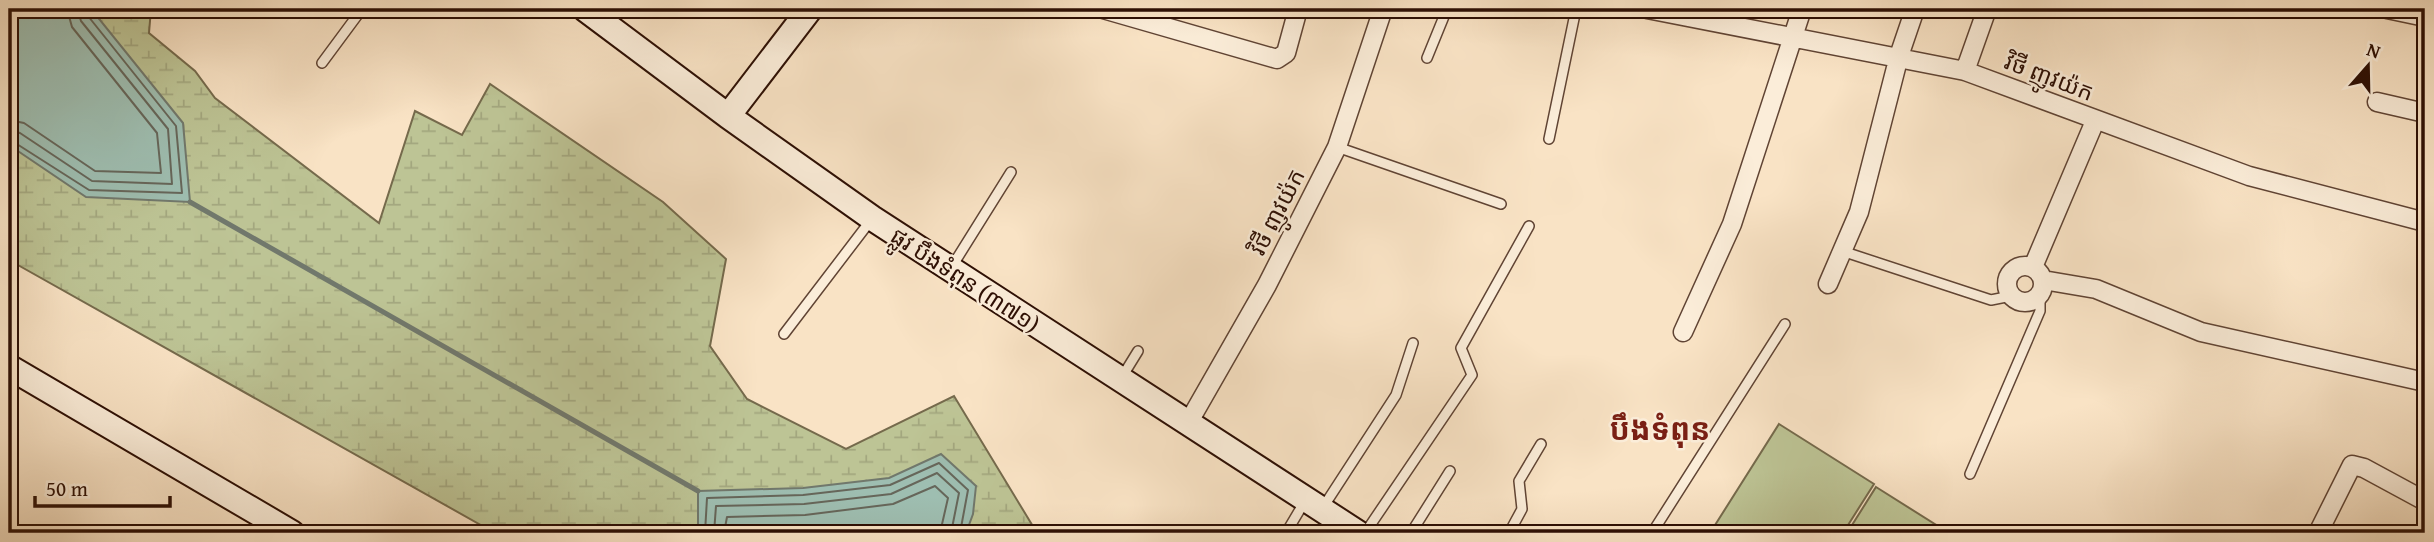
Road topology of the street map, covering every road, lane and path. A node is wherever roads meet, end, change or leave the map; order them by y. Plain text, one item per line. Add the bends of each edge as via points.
1 (362, 9) edge
2 (810, 9) edge
3 (1103, 9) edge
4 (1298, 9) edge
5 (1383, 9) edge
6 (1447, 9) edge
7 (1576, 9) edge
8 (1647, 9) edge
9 (1802, 9) edge
10 (1915, 9) edge
11 (1987, 9) edge
12 (2388, 9) edge
13 (597, 13) edge
14 (2425, 17) edge
15 (1792, 37) junction
16 (1899, 56) junction
17 (1427, 58) dead end
18 (322, 63) dead end
19 (1965, 71) junction
20 (2377, 102) dead end
21 (2425, 113) edge
22 (728, 116) junction
23 (2095, 121) junction
24 (1549, 139) dead end
25 (1337, 147) junction
26 (1011, 172) dead end
27 (1501, 204) dead end
28 (872, 218) junction
29 (2425, 222) edge
30 (1529, 226) dead end
31 (1851, 254) dead end
32 (950, 270) junction
33 (2039, 281) junction
34 (1828, 284) dead end
35 (2011, 296) junction
36 (1786, 324) dead end
37 (1683, 332) dead end
38 (784, 334) dead end
39 (1413, 343) dead end
40 (1138, 351) dead end
41 (9, 367) edge
42 (1120, 382) junction
43 (2425, 382) edge
44 (1187, 425) junction
45 (1541, 444) dead end
46 (1450, 471) dead end
47 (1969, 474) dead end
48 (2425, 500) edge
49 (1313, 505) junction
50 (292, 533) edge
51 (1286, 533) edge
52 (1357, 533) edge
53 (1365, 533) edge
54 (1411, 533) edge
55 (1509, 533) edge
56 (1653, 533) edge
57 (2318, 533) edge

1 - 18 lane
2 - 22 main road
3 - 4 street via 1277,59 1286,53
5 - 25 street, វិថី ញូវយ៉ក
6 - 17 lane
7 - 24 lane
8 - 15 street, វិថី ញូវយ៉ក
9 - 15 street
10 - 16 street
11 - 19 street
12 - 14 street
13 - 22 main road, ផ្លូវ បឹងទំពុន (៣៧១)
15 - 16 street, វិថី ញូវយ៉ក
15 - 37 street via 1755,162
16 - 19 street, វិថី ញូវយ៉ក
16 - 34 street via 1859,212
19 - 23 street, វិថី ញូវយ៉ក
20 - 21 street
22 - 28 main road, ផ្លូវ បឹងទំពុន (៣៧១)
23 - 29 street, វិថី ញូវយ៉ក via 2249,176
23 - 33 street
25 - 27 lane
25 - 44 street, វិថី ញូវយ៉ក via 1267,285
26 - 32 lane
28 - 32 main road, ផ្លូវ បឹងទំពុន (៣៧១)
28 - 38 lane
30 - 53 lane via 1461,348 1472,375
31 - 35 lane via 1991,300
32 - 42 main road, ផ្លូវ បឹងទំពុន (៣៧១)
33 - 35 street via 2025,303
33 - 35 street via 2021,266 2011,272 2007,284
33 - 43 street via 2096,289 2201,332
33 - 47 lane via 2040,311
36 - 56 lane
39 - 49 lane via 1396,395
40 - 42 lane
41 - 50 main road
42 - 44 main road, ផ្លូវ បឹងទំពុន (៣៧១)
44 - 49 main road, ផ្លូវ បឹងទំពុន (៣៧១)
45 - 55 lane via 1519,481 1522,509
46 - 54 lane
48 - 57 street via 2352,466
49 - 51 lane
49 - 52 main road, ផ្លូវ បឹងទំពុន (៣៧១)

